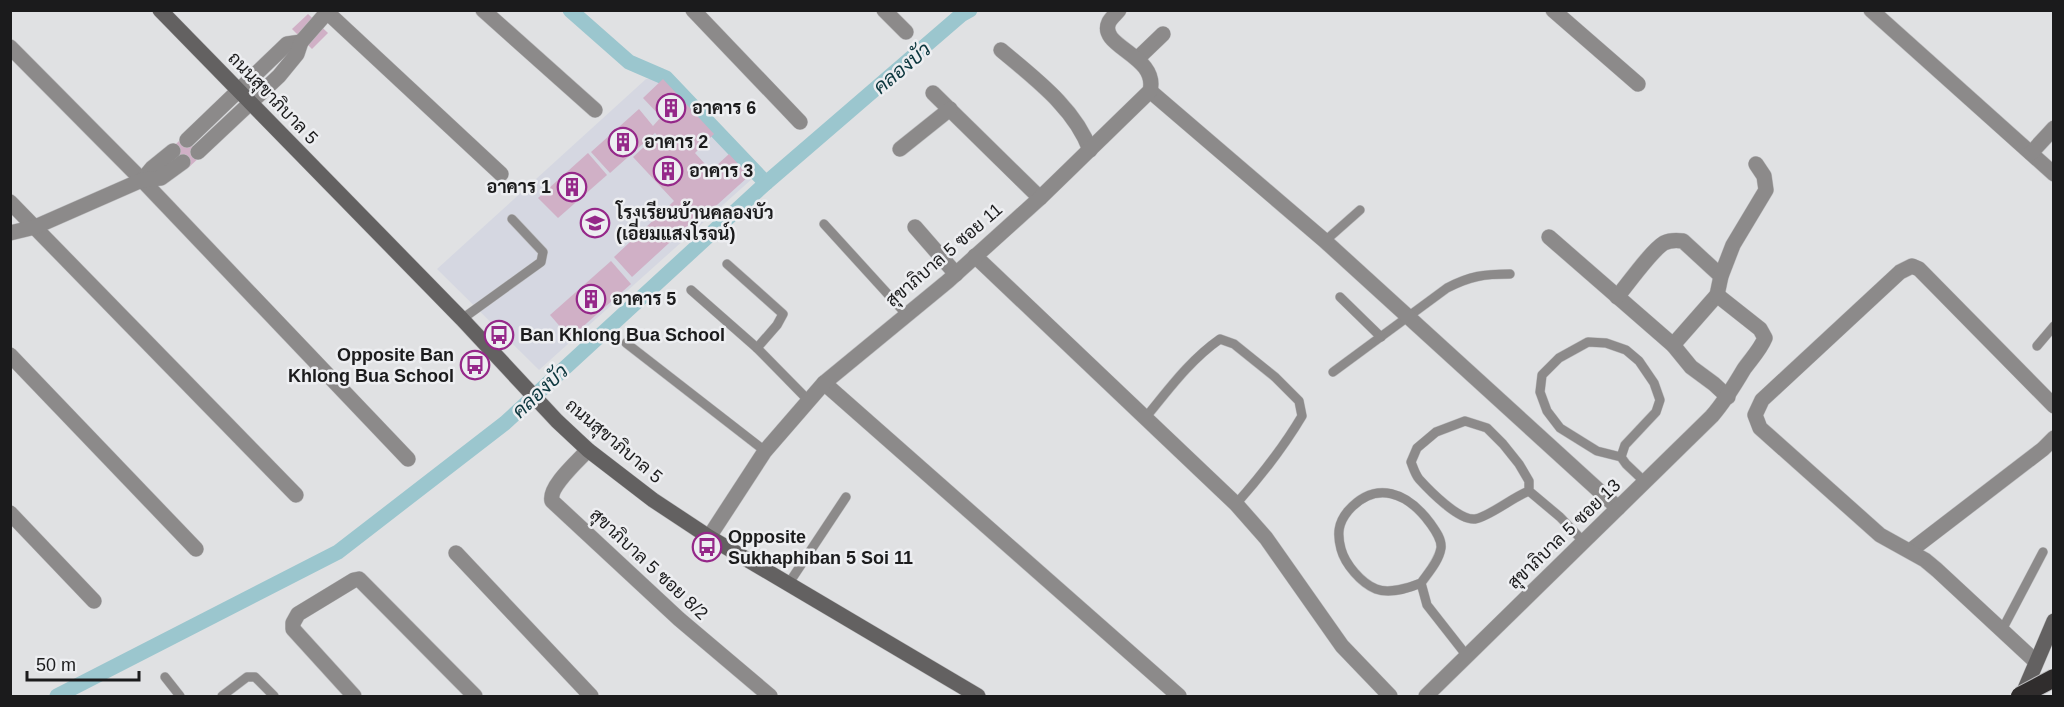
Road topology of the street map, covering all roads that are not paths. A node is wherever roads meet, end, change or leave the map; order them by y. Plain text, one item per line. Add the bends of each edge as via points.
1 (160, 10) edge
2 (483, 10) edge
3 (693, 10) edge
4 (884, 10) edge
5 (1119, 10) edge
6 (1553, 10) edge
7 (1870, 10) edge
8 (328, 11) edge
9 (906, 32) dead end
10 (1163, 34) dead end
11 (10, 47) edge
12 (1001, 50) dead end
13 (1137, 59) junction
14 (1638, 84) dead end
15 (1150, 91) junction
16 (933, 93) dead end
17 (243, 97) junction
18 (950, 109) junction
19 (595, 110) dead end
20 (800, 122) dead end
21 (2054, 128) edge
22 (187, 140) dead end
23 (900, 149) dead end
24 (1090, 150) junction
25 (198, 152) dead end
26 (2031, 153) junction
27 (178, 157) dead end
28 (1756, 164) dead end
29 (501, 174) dead end
30 (2054, 174) edge
31 (142, 180) junction
32 (1040, 198) junction
33 (10, 202) edge
34 (1360, 210) dead end
35 (512, 219) dead end
36 (824, 224) dead end
37 (915, 227) dead end
38 (35, 228) junction
39 (10, 233) edge
40 (1550, 237) dead end
41 (1325, 241) junction
42 (975, 256) junction
43 (727, 264) dead end
44 (956, 274) junction
45 (1510, 274) dead end
46 (1721, 276) junction
47 (691, 290) dead end
48 (1717, 295) junction
49 (1340, 297) dead end
50 (1617, 297) junction
51 (906, 314) junction
52 (1409, 316) junction
53 (462, 319) junction
54 (2054, 326) edge
55 (1381, 337) junction
56 (626, 343) dead end
57 (1673, 345) junction
58 (2037, 346) dead end
59 (757, 348) junction
60 (10, 355) edge
61 (1333, 372) dead end
62 (824, 383) junction
63 (1728, 397) junction
64 (808, 400) junction
65 (2054, 406) edge
66 (1146, 417) junction
67 (2054, 438) edge
68 (588, 450) junction
69 (765, 451) junction
70 (1621, 457) junction
71 (408, 459) dead end
72 (1645, 482) junction
73 (1529, 490) junction
74 (296, 495) dead end
75 (846, 497) dead end
76 (1236, 504) junction
77 (1618, 508) junction
78 (10, 513) edge
79 (709, 537) junction
80 (1584, 542) junction
81 (196, 549) dead end
82 (1910, 551) junction
83 (2043, 552) dead end
84 (456, 553) dead end
85 (789, 583) junction
86 (1421, 583) junction
87 (94, 601) dead end
88 (2054, 621) edge
89 (2002, 630) junction
90 (1467, 656) junction
91 (2035, 661) junction
92 (165, 677) dead end
93 (2054, 678) edge
94 (180, 696) edge
95 (222, 696) edge
96 (274, 696) edge
97 (354, 696) edge
98 (476, 696) edge
99 (591, 696) edge
100 (770, 696) edge
101 (978, 696) edge
102 (1179, 696) edge
103 (1390, 696) edge
104 (1426, 696) edge
105 (2021, 696) edge

1 - 17 street, ถนนสุขาภิบาล 5
2 - 19 street
3 - 20 street
4 - 9 street
5 - 13 street via 1108,23 1108,31 1116,43
6 - 14 street
7 - 26 street
8 - 17 street via 301,42 286,44
8 - 29 street
10 - 13 street
11 - 31 street
12 - 24 street via 1073,118
13 - 15 street via 1151,75
15 - 24 street, สุขาภิบาล 5 ซอย 11
15 - 41 street
16 - 18 street
17 - 22 street
17 - 25 street
17 - 53 street, ถนนสุขาภิบาล 5
18 - 23 street
18 - 32 street
21 - 26 street
24 - 32 street, สุขาภิบาล 5 ซอย 11
26 - 30 street
27 - 31 street via 161,178
28 - 46 street via 1764,176 1766,190 1732,245
31 - 38 street
31 - 71 street
32 - 42 street, สุขาภิบาล 5 ซอย 11
33 - 38 street
34 - 41 lane
35 - 53 lane via 543,252 540,262
36 - 51 lane
37 - 44 street
38 - 39 street
38 - 74 street
40 - 50 street
41 - 52 street
42 - 44 street, สุขาภิบาล 5 ซอย 11
42 - 66 street
43 - 59 lane via 783,314
44 - 51 street, สุขาภิบาล 5 ซอย 11
45 - 52 lane via 1482,274 1464,279
46 - 48 street
46 - 50 street via 1683,241 1674,240 1652,254
47 - 59 lane
48 - 57 street
48 - 63 street, สุขาภิบาล 5 ซอย 13 via 1760,328 1765,338
49 - 55 lane
50 - 57 street
51 - 62 street, สุขาภิบาล 5 ซอย 11
52 - 55 lane
52 - 77 street
53 - 68 street, ถนนสุขาภิบาล 5
54 - 58 lane
55 - 61 lane
56 - 69 lane
57 - 63 street via 1691,368
59 - 64 lane
60 - 81 street
62 - 64 street, สุขาภิบาล 5 ซอย 11
62 - 102 street
63 - 72 street, สุขาภิบาล 5 ซอย 13
64 - 69 street, สุขาภิบาล 5 ซอย 11
65 - 82 street via 1912,266 1900,272 1762,400 1755,415 1760,428 1880,535
66 - 76 street
66 - 76 lane via 1184,370 1220,339 1234,344 1299,400 1302,416 1287,442
67 - 82 street
68 - 79 street, ถนนสุขาภิบาล 5
68 - 100 street, สุขาภิบาล 5 ซอย 8/2 via 556,485 552,501 679,619
69 - 79 street, สุขาภิบาล 5 ซอย 11
70 - 70 lane via 1597,451 1560,428 1547,411 1540,392 1542,375 1559,358 1588,342 1626,350 1654,383 1660,400 1656,412 1625,445
70 - 72 lane
72 - 77 street, สุขาภิบาล 5 ซอย 13
73 - 73 lane via 1485,515 1473,519 1459,516 1417,477 1411,462 1417,447 1436,432 1465,421 1487,428 1503,444 1520,464
73 - 80 lane
75 - 85 lane
76 - 103 street via 1266,538 1342,646
77 - 80 street, สุขาภิบาล 5 ซอย 13
78 - 87 street
79 - 85 street, ถนนสุขาภิบาล 5
80 - 90 street, สุขาภิบาล 5 ซอย 13
82 - 89 street
83 - 89 lane
84 - 99 street
85 - 101 street, ถนนสุขาภิบาล 5
86 - 86 lane via 1409,588 1377,590 1358,576 1343,556 1337,534 1343,517 1357,501 1376,492 1394,494 1420,509 1437,532 1441,546
86 - 90 lane via 1427,605
88 - 91 street
89 - 91 street
90 - 104 street, สุขาภิบาล 5 ซอย 13
91 - 105 street
92 - 94 lane
93 - 105 highway, bridge
95 - 96 lane via 247,677 255,677
97 - 98 street via 294,629 293,623 298,614 359,579

